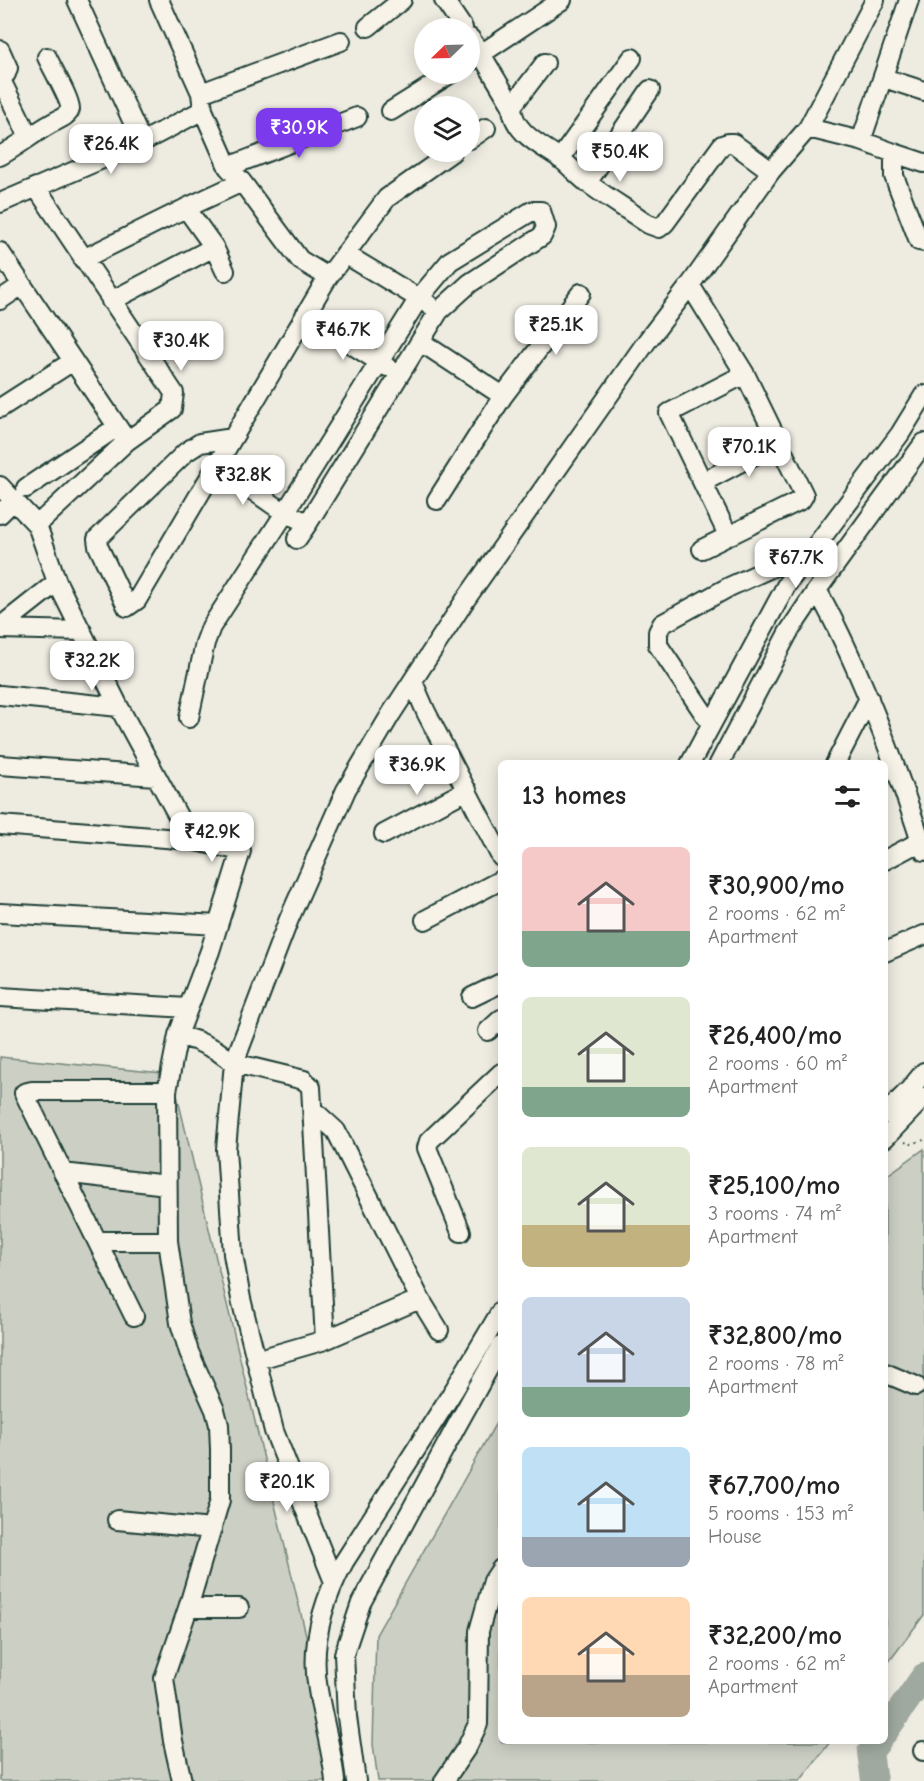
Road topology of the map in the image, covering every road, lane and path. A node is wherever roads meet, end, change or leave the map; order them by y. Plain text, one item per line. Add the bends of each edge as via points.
1 (77, 0) edge
2 (159, 0) edge
3 (402, 0) edge
4 (444, 0) edge
5 (562, 0) edge
6 (875, 0) edge
7 (909, 0) edge
8 (456, 18) edge
9 (368, 27) dead end
10 (341, 41) dead end
11 (0, 50) edge
12 (480, 55) edge
13 (47, 57) dead end
14 (632, 58) dead end
15 (545, 63) dead end
16 (480, 64) edge
17 (0, 78) edge
18 (884, 78) junction
19 (434, 84) edge
20 (650, 90) dead end
21 (924, 91) edge
22 (202, 101) junction
23 (512, 106) junction
24 (391, 111) dead end
25 (357, 117) dead end
26 (486, 128) dead end
27 (808, 128) junction
28 (480, 132) edge
29 (29, 137) junction
30 (861, 141) junction
31 (142, 142) junction
32 (894, 153) junction
33 (0, 156) edge
34 (560, 159) junction
35 (438, 162) edge
36 (924, 163) edge
37 (228, 167) junction
38 (771, 171) junction
39 (242, 182) junction
40 (587, 183) junction
41 (36, 187) junction
42 (0, 203) edge
43 (186, 208) junction
44 (922, 237) edge
45 (214, 247) junction
46 (0, 252) edge
47 (345, 254) junction
48 (83, 258) junction
49 (225, 271) dead end
50 (328, 277) junction
51 (22, 285) junction
52 (690, 285) junction
53 (580, 293) dead end
54 (419, 298) junction
55 (0, 300) edge
56 (111, 301) junction
57 (439, 311) junction
58 (305, 315) junction
59 (421, 342) junction
60 (73, 361) junction
61 (378, 362) junction
62 (745, 374) junction
63 (400, 375) junction
64 (924, 394) edge
65 (503, 396) junction
66 (0, 408) edge
67 (122, 434) junction
68 (233, 438) junction
69 (779, 442) junction
70 (924, 443) edge
71 (216, 465) junction
72 (703, 482) junction
73 (0, 486) edge
74 (20, 494) junction
75 (437, 500) dead end
76 (285, 513) junction
77 (0, 514) edge
78 (308, 523) junction
79 (37, 525) junction
80 (728, 535) junction
81 (297, 538) dead end
82 (702, 549) dead end
83 (784, 562) dead end
84 (57, 582) junction
85 (817, 590) junction
86 (0, 628) edge
87 (82, 631) junction
88 (413, 682) junction
89 (0, 695) edge
90 (869, 698) junction
91 (119, 707) junction
92 (189, 718) dead end
93 (711, 724) junction
94 (692, 760) edge
95 (721, 760) edge
96 (836, 760) edge
97 (888, 760) edge
98 (0, 765) edge
99 (890, 768) edge
100 (156, 776) junction
101 (467, 790) junction
102 (0, 825) edge
103 (384, 834) dead end
104 (191, 840) junction
105 (922, 846) edge
106 (498, 851) edge
107 (888, 859) edge
108 (498, 882) edge
109 (0, 913) edge
110 (425, 920) dead end
111 (218, 925) junction
112 (924, 934) edge
113 (888, 951) edge
114 (498, 984) edge
115 (0, 997) edge
116 (472, 997) dead end
117 (188, 1008) junction
118 (178, 1035) junction
119 (234, 1063) junction
120 (924, 1072) edge
121 (498, 1076) edge
122 (167, 1091) junction
123 (924, 1097) edge
124 (313, 1110) junction
125 (888, 1111) edge
126 (888, 1135) edge
127 (63, 1173) junction
128 (167, 1185) junction
129 (461, 1232) dead end
130 (97, 1241) junction
131 (168, 1241) junction
132 (420, 1299) junction
133 (134, 1316) dead end
134 (496, 1327) edge
135 (439, 1330) dead end
136 (325, 1340) junction
137 (498, 1351) edge
138 (256, 1360) junction
139 (888, 1374) edge
140 (916, 1386) dead end
141 (117, 1520) dead end
142 (212, 1529) junction
143 (498, 1574) edge
144 (333, 1582) junction
145 (188, 1608) junction
146 (239, 1608) dead end
147 (182, 1781) edge
148 (335, 1781) edge
149 (356, 1781) edge
150 (444, 1781) edge

1 - 31 street
2 - 22 street
3 - 9 street
4 - 8 street
5 - 12 street
6 - 27 street
7 - 18 street
10 - 22 street
11 - 17 street via 8,68
13 - 29 street via 70,109 67,115
14 - 34 street
15 - 23 street
16 - 23 street
17 - 29 street
18 - 21 street
18 - 30 street
19 - 24 street
20 - 40 street
22 - 31 street
22 - 37 street
23 - 34 street via 520,126 537,145
25 - 37 street
26 - 28 street
27 - 30 street
27 - 38 street
29 - 33 street
30 - 32 street
31 - 41 street
32 - 36 street
32 - 44 street via 894,176
34 - 40 street
35 - 47 street via 387,198
37 - 39 street
38 - 40 street via 733,143 722,145 659,228
38 - 52 street
39 - 43 street
39 - 50 street via 300,260
41 - 42 street
41 - 48 street
43 - 45 street
43 - 48 street
45 - 49 street
45 - 56 street
46 - 51 street
47 - 50 street
47 - 54 street
48 - 56 street
50 - 58 street
51 - 55 street
51 - 60 street
52 - 62 street
52 - 88 street via 466,599
53 - 65 street
54 - 57 street
54 - 57 street via 450,261 532,211 541,211 546,227 542,236 470,283
54 - 61 street
56 - 67 street via 174,393 172,409
57 - 59 street
58 - 61 street
58 - 68 street
59 - 63 street
59 - 65 street
60 - 66 street
60 - 67 street
61 - 63 street
61 - 76 street
62 - 69 street
62 - 72 street via 666,405
63 - 78 street
64 - 93 street via 900,434 787,584
65 - 75 street
67 - 74 street
67 - 79 street
68 - 71 street
68 - 71 street via 200,443 186,452 97,539 127,607 137,600
69 - 72 street
69 - 80 street via 803,498
70 - 85 street
71 - 76 street
72 - 80 street
73 - 74 street
74 - 77 street
74 - 79 street
76 - 78 street
76 - 92 street via 211,627
78 - 81 street
79 - 84 street
80 - 82 street
83 - 93 street via 662,624 658,632 657,645
84 - 86 street
84 - 87 street
85 - 90 street
85 - 95 street via 788,633
86 - 87 street
87 - 91 street
88 - 101 street
88 - 119 street via 346,790 289,920
89 - 91 street
90 - 96 street
90 - 97 street
91 - 100 street
93 - 94 street
98 - 100 street
99 - 105 street
100 - 104 street
101 - 103 street
101 - 106 street
102 - 104 street
104 - 111 street via 241,851
105 - 107 street
108 - 110 street
109 - 111 street
111 - 117 street
112 - 113 street
114 - 116 street
115 - 117 street
117 - 118 street
118 - 119 street via 216,1050
118 - 122 street
119 - 124 street via 304,1080 311,1087
119 - 138 street via 226,1149 232,1242
120 - 125 street
121 - 129 street via 429,1141 427,1148
122 - 127 street via 24,1093
122 - 128 street
123 - 126 street
124 - 132 street via 336,1131
124 - 136 street
127 - 128 street
127 - 130 street
128 - 131 street
130 - 131 street
130 - 133 street
131 - 142 street via 183,1337 219,1425 220,1500
132 - 135 street
132 - 136 street
134 - 144 street
136 - 138 street
137 - 149 street via 367,1593 344,1654
138 - 144 street via 274,1431
139 - 140 street
141 - 142 street
142 - 145 street
143 - 150 street via 479,1630 478,1724
144 - 148 street via 315,1660
145 - 146 street
145 - 147 street via 164,1678

